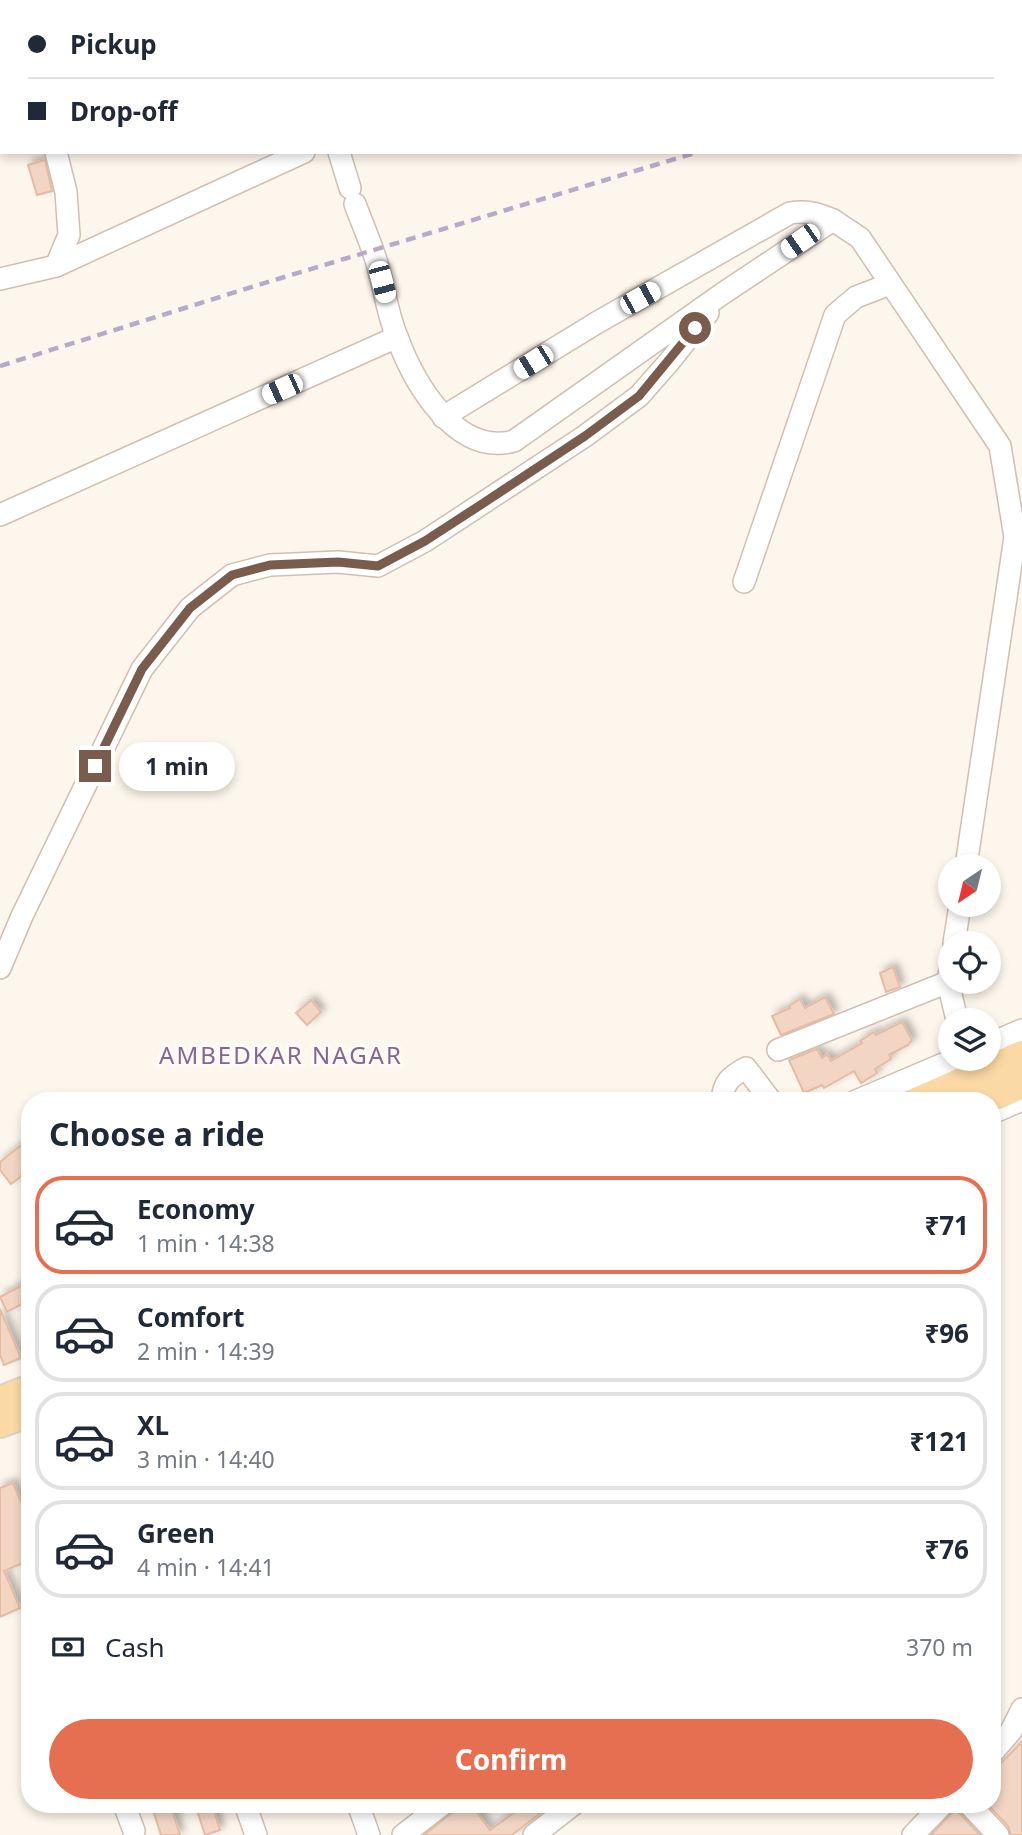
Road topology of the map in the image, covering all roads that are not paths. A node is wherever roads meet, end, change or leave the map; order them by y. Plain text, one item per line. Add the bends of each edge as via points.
1 (56, 154) edge
2 (300, 154) edge
3 (340, 154) edge
4 (833, 220) junction
5 (56, 266) junction
6 (0, 279) edge
7 (890, 284) junction
8 (722, 294) junction
9 (397, 337) junction
10 (443, 417) junction
11 (0, 515) edge
12 (744, 582) dead end
13 (967, 854) edge
14 (0, 968) edge
15 (938, 980) edge
16 (1022, 1030) edge
17 (1001, 1039) edge
18 (778, 1050) dead end
19 (1022, 1055) edge
20 (938, 1066) edge
21 (1022, 1084) edge
22 (723, 1092) edge
23 (764, 1092) edge
24 (877, 1092) edge
25 (939, 1092) edge
26 (1001, 1093) edge
27 (1022, 1100) edge
28 (1001, 1109) edge
29 (21, 1393) edge
30 (0, 1401) edge
31 (21, 1415) edge
32 (0, 1423) edge
33 (21, 1425) edge
34 (0, 1432) edge
35 (1022, 1709) edge
36 (1016, 1729) edge
37 (1001, 1745) edge
38 (127, 1813) edge
39 (249, 1813) edge
40 (361, 1813) edge
41 (431, 1813) edge
42 (562, 1813) edge
43 (934, 1813) edge
44 (977, 1813) edge
45 (134, 1830) dead end
46 (256, 1835) edge
47 (368, 1835) edge
48 (403, 1835) edge
49 (534, 1835) edge
50 (913, 1835) edge
51 (998, 1835) edge

1 - 5 street via 66,192 69,235
2 - 5 street
3 - 9 street
4 - 7 street via 860,238
4 - 8 street
4 - 10 street via 815,212 790,213 598,321
5 - 6 street
7 - 12 street via 856,297 835,315
7 - 13 street via 1000,446 1015,537
8 - 10 street via 514,441 480,442
8 - 14 street via 639,396 425,541 378,566 338,562 270,565 232,575 190,608 142,669
9 - 10 street
9 - 11 street
15 - 18 street
16 - 17 street
19 - 25 main road
20 - 24 street
21 - 26 main road
22 - 23 street via 730,1076 746,1068
27 - 28 street
29 - 30 main road
31 - 32 main road
33 - 34 street
35 - 36 street
36 - 37 street
38 - 45 street
39 - 46 street
40 - 47 street
41 - 48 street
42 - 49 street
43 - 50 street
44 - 51 street

